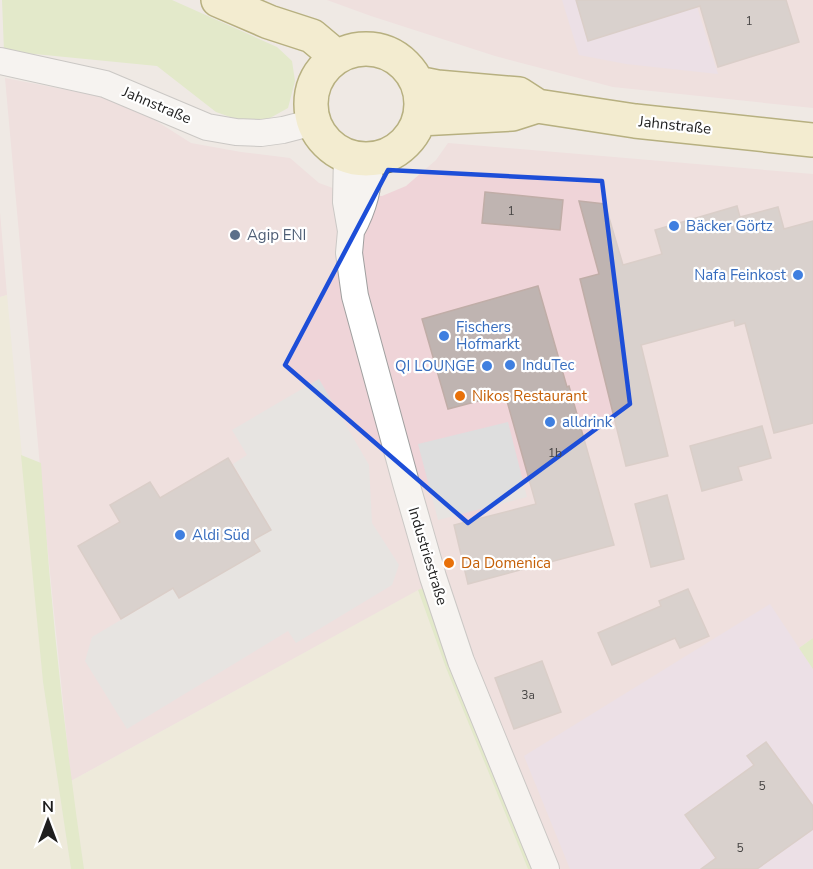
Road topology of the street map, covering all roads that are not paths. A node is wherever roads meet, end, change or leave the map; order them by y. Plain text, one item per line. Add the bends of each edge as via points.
1 (218, 0) edge
2 (0, 61) edge
3 (327, 67) junction
4 (417, 83) junction
5 (537, 106) junction
6 (419, 119) junction
7 (314, 122) junction
8 (813, 140) edge
9 (359, 157) junction
10 (546, 869) edge

1 - 3 street via 312,36
2 - 7 street, Jahnstraße via 105,84 207,127 261,133
3 - 4 street via 351,50 367,48 397,58
3 - 7 street via 312,92
4 - 5 street, Jahnstraße via 519,94
4 - 6 street
5 - 6 street, Jahnstraße via 512,114
5 - 8 street, Jahnstraße
6 - 9 street via 401,146 387,154
7 - 9 street via 327,142
9 - 10 street, Industriestraße via 346,202 355,296 433,577 461,662

